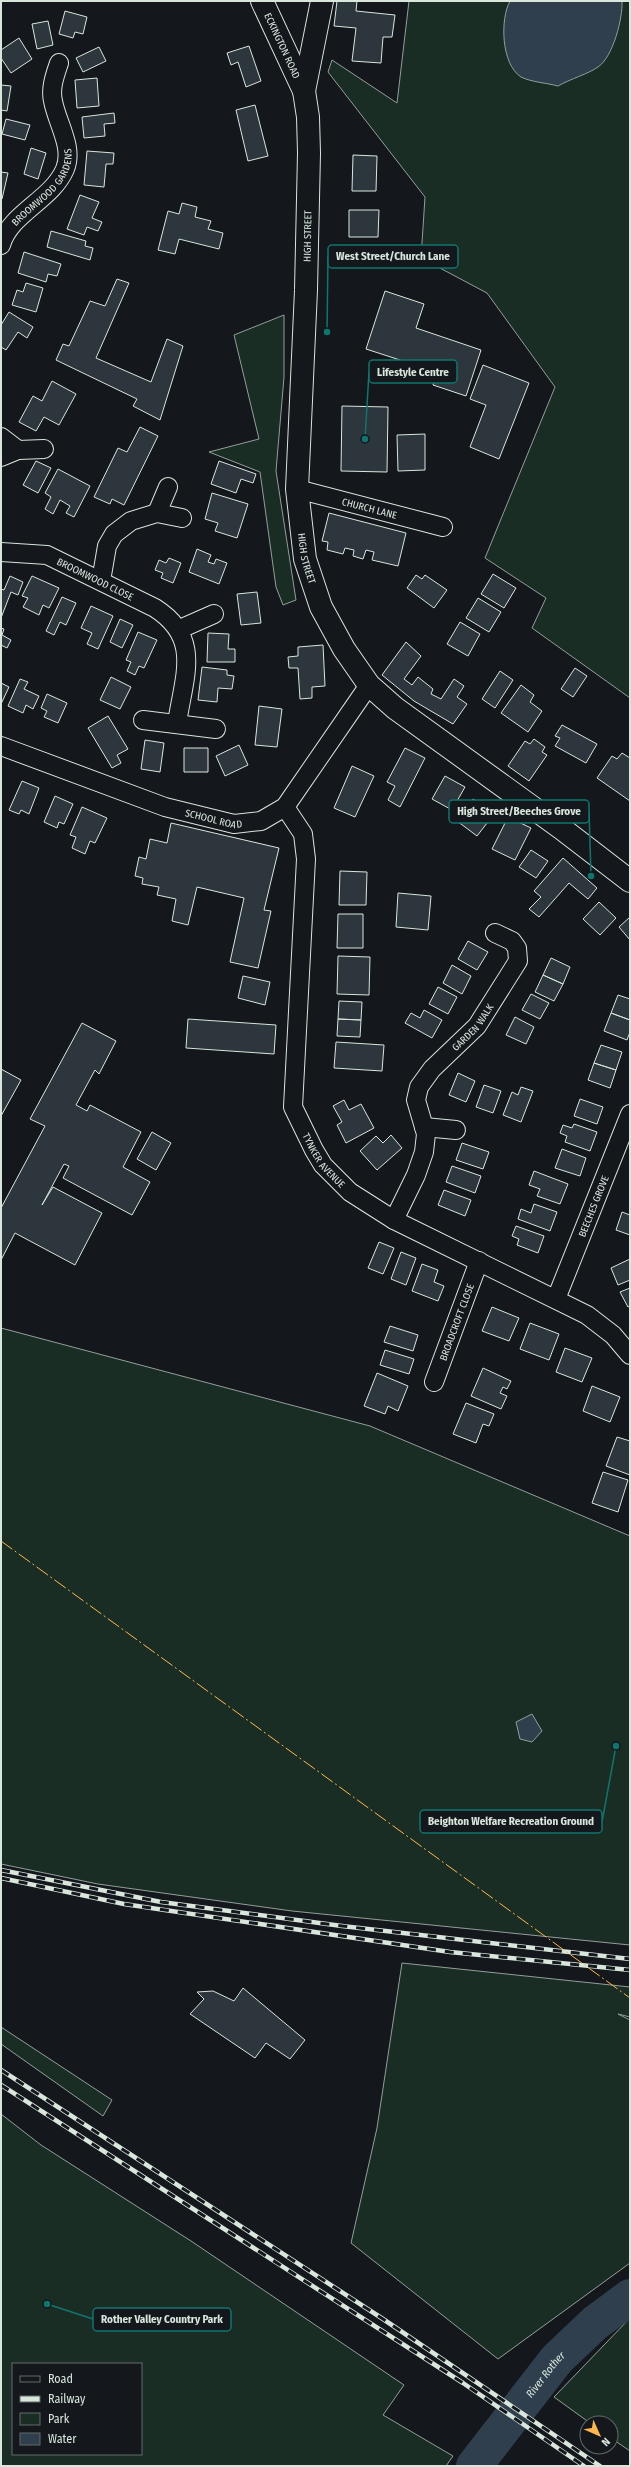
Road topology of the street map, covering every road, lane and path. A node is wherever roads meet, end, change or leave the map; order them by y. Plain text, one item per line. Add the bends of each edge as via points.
1 (262, 1) edge
2 (322, 1) edge
3 (58, 63) dead end
4 (304, 91) junction
5 (2, 240) edge
6 (1, 437) edge
7 (44, 449) dead end
8 (18, 450) junction
9 (1, 457) edge
10 (168, 487) dead end
11 (296, 489) junction
12 (157, 514) junction
13 (182, 518) dead end
14 (443, 528) dead end
15 (1, 552) edge
16 (101, 581) junction
17 (214, 614) dead end
18 (180, 629) junction
19 (369, 685) junction
20 (143, 720) dead end
21 (177, 723) junction
22 (216, 729) dead end
23 (1, 746) edge
24 (285, 807) junction
25 (630, 881) edge
26 (495, 933) dead end
27 (630, 1114) edge
28 (424, 1127) junction
29 (456, 1130) dead end
30 (394, 1220) junction
31 (479, 1261) junction
32 (556, 1299) junction
33 (630, 1355) edge
34 (434, 1382) dead end

1 - 4 street, ECKINGTON ROAD
2 - 4 street
3 - 5 street, BROOMWOOD GARDENS via 53,83 53,101 67,151 65,169 41,200 23,215
4 - 11 street, HIGH STREET via 310,152
6 - 8 street
7 - 8 street
8 - 9 street
10 - 12 street
11 - 14 street, CHURCH LANE
11 - 19 street, HIGH STREET via 305,559 321,607 344,649
12 - 13 street
12 - 16 street via 131,521 114,534 107,546
15 - 16 street, BROOMWOOD CLOSE via 47,555
16 - 18 street, BROOMWOOD CLOSE via 155,608
17 - 18 street
18 - 21 street, BROOMWOOD CLOSE via 187,658
19 - 24 street, SCHOOL ROAD
19 - 25 street, HIGH STREET via 395,708
20 - 21 street
21 - 22 street
23 - 24 street, SCHOOL ROAD via 165,807 234,824 261,821
24 - 30 street, TYNKER AVENUE via 303,834 306,859 293,1107 305,1137 323,1165 350,1192
26 - 28 street, GARDEN WALK via 512,941 517,948 518,961 477,1026 432,1069 419,1087 416,1100
27 - 32 street, BEECHES GROVE
28 - 29 street
28 - 30 street, GARDEN WALK via 424,1152
30 - 31 street, TYNKER AVENUE
31 - 32 street, TYNKER AVENUE
31 - 34 street, BROADCROFT CLOSE
32 - 33 street, TYNKER AVENUE via 587,1315 613,1335

